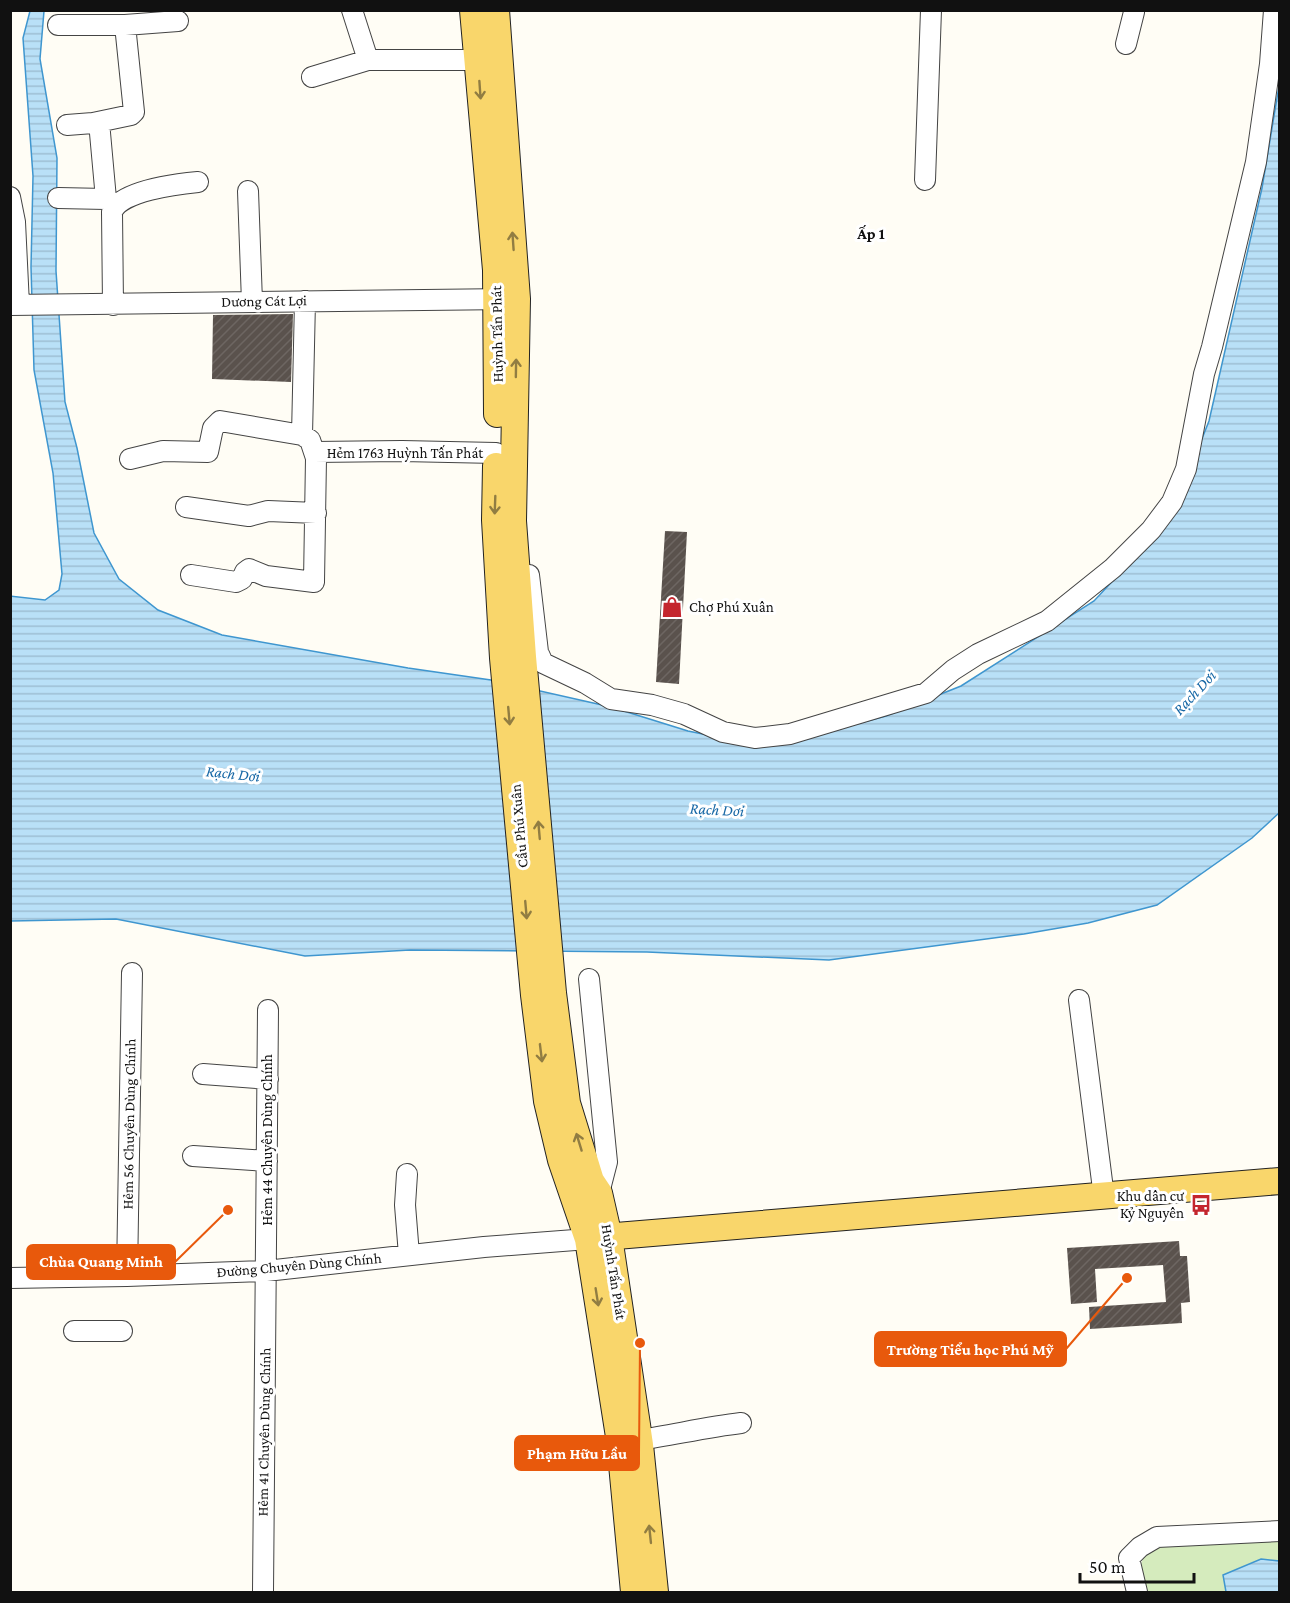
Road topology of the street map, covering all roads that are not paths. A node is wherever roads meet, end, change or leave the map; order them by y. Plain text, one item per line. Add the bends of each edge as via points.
1 (352, 10) edge
2 (473, 10) edge
3 (496, 10) edge
4 (931, 10) edge
5 (1274, 10) edge
6 (1132, 11) edge
7 (95, 18) edge
8 (178, 21) dead end
9 (58, 25) dead end
10 (125, 26) junction
11 (1126, 44) dead end
12 (368, 60) junction
13 (478, 60) junction
14 (312, 77) dead end
15 (99, 122) junction
16 (66, 125) dead end
17 (925, 180) dead end
18 (198, 182) dead end
19 (248, 191) dead end
20 (10, 197) edge
21 (58, 198) dead end
22 (506, 299) junction
23 (305, 301) junction
24 (252, 302) junction
25 (18, 305) edge
26 (113, 305) junction
27 (302, 435) junction
28 (314, 452) junction
29 (505, 455) junction
30 (130, 459) dead end
31 (186, 507) dead end
32 (316, 513) junction
33 (191, 575) dead end
34 (513, 657) joint
35 (132, 973) dead end
36 (589, 980) dead end
37 (544, 994) junction
38 (1079, 1000) dead end
39 (268, 1010) dead end
40 (202, 1074) dead end
41 (268, 1079) junction
42 (193, 1156) dead end
43 (267, 1161) junction
44 (407, 1174) dead end
45 (1280, 1181) edge
46 (599, 1193) junction
47 (1104, 1197) junction
48 (598, 1238) junction
49 (409, 1255) junction
50 (266, 1271) junction
51 (127, 1276) junction
52 (10, 1278) edge
53 (74, 1331) dead end
54 (122, 1331) dead end
55 (741, 1423) dead end
56 (639, 1440) junction
57 (1280, 1531) edge
58 (263, 1593) edge
59 (634, 1593) edge
60 (655, 1593) edge
61 (1137, 1593) edge

1 - 12 street
2 - 13 main road, Huỳnh Tấn Phát
22 -> 3 main road, Huỳnh Tấn Phát
4 - 17 street
5 - 29 street via 1256,162 1204,374 1186,469 1172,502 1151,530 1113,568 1047,621 978,654 926,693 790,734 755,738 723,732 652,705 611,699 543,663 538,652 527,564 522,460
6 - 11 street
7 - 9 street
7 - 10 street
8 - 10 street
10 - 15 street via 134,112 131,116
12 - 13 street
12 - 14 street
13 -> 22 main road, Huỳnh Tấn Phát via 496,270
15 - 16 street
15 - 21 street via 106,199
18 - 26 street via 129,197 114,206
19 - 24 street
20 - 25 street via 15,222
22 - 23 street, Dương Cát Lợi
22 - 29 main road, Huỳnh Tấn Phát
23 - 24 street, Dương Cát Lợi
23 - 27 street
24 - 26 street, Dương Cát Lợi
25 - 26 street, Dương Cát Lợi
27 - 28 street via 310,440
27 - 30 street via 220,421 213,428 208,452 163,451
28 - 29 street, Hẻm 1763 Huỳnh Tấn Phát
28 - 32 street
29 - 34 main road, Huỳnh Tấn Phát via 513,521
31 - 32 street via 249,516 268,511
32 - 33 street via 314,582 266,576 249,569 236,582
34 - 37 main road, Cầu Phú Xuân
35 - 51 street, Hẻm 56 Chuyên Dùng Chính
36 - 46 street via 607,1162
46 -> 37 main road, Huỳnh Tấn Phát via 591,1181 567,1103
37 -> 48 main road, Huỳnh Tấn Phát via 547,1101 561,1160
38 - 47 street
39 - 41 street, Hẻm 44 Chuyên Dùng Chính
40 - 41 street
41 - 43 street, Hẻm 44 Chuyên Dùng Chính
42 - 43 street
43 - 50 street, Hẻm 44 Chuyên Dùng Chính
44 - 49 street
45 - 47 main road
46 - 48 main road, Huỳnh Tấn Phát
47 - 48 main road
48 - 49 street, Đường Chuyên Dùng Chính
48 - 56 main road, Huỳnh Tấn Phát
48 -> 59 main road, Huỳnh Tấn Phát
49 - 50 street, Đường Chuyên Dùng Chính
50 - 51 street, Đường Chuyên Dùng Chính
50 - 58 street, Hẻm 41 Chuyên Dùng Chính
51 - 52 street, Đường Chuyên Dùng Chính
53 - 54 street
55 - 56 street
60 -> 56 main road, Huỳnh Tấn Phát
57 - 61 street via 1157,1537 1129,1558

